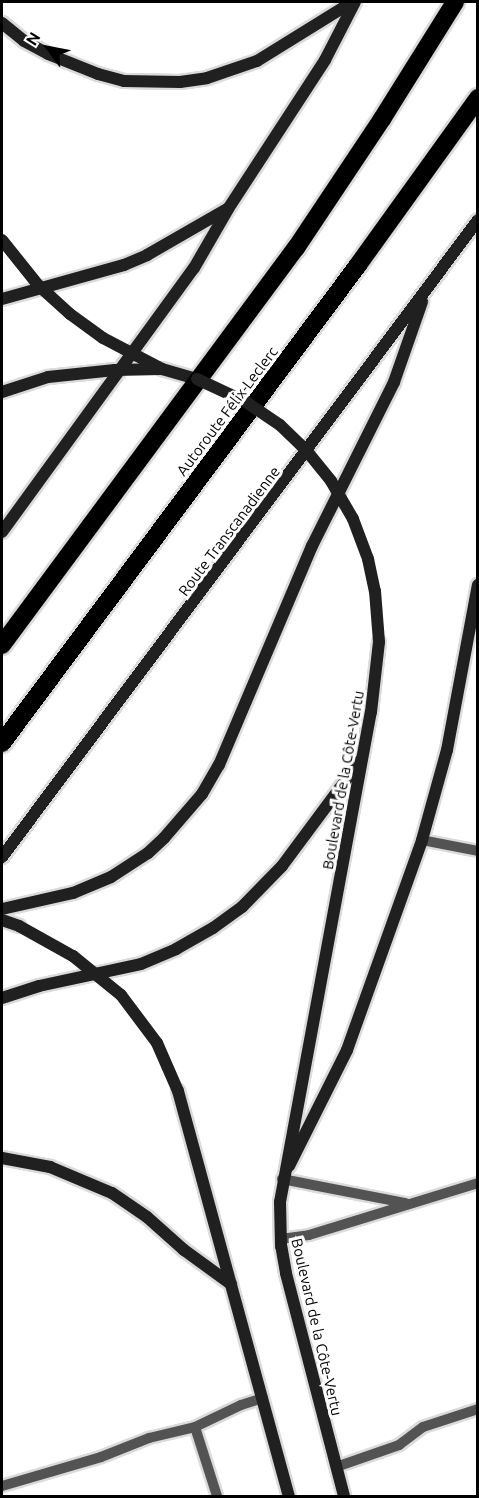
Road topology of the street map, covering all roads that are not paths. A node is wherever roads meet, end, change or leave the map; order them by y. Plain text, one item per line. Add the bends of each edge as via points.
1 (353, 2) edge
2 (455, 2) edge
3 (2, 23) edge
4 (477, 98) edge
5 (228, 209) junction
6 (477, 220) edge
7 (2, 240) edge
8 (426, 290) junction
9 (2, 299) edge
10 (162, 369) junction
11 (2, 392) edge
12 (2, 531) edge
13 (477, 585) edge
14 (2, 645) edge
15 (2, 743) edge
16 (362, 757) junction
17 (422, 840) junction
18 (477, 851) edge
19 (2, 857) edge
20 (2, 909) edge
21 (2, 920) edge
22 (2, 998) edge
23 (2, 1158) edge
24 (282, 1179) junction
25 (477, 1183) edge
26 (406, 1203) junction
27 (281, 1239) junction
28 (231, 1284) junction
29 (263, 1398) junction
30 (477, 1409) edge
31 (195, 1427) junction
32 (336, 1467) junction
33 (2, 1486) edge
34 (217, 1497) edge
35 (289, 1497) edge
36 (344, 1497) edge

1 - 3 main road via 257,61 207,78 180,82 133,82 98,74 48,54
1 - 5 main road via 325,60
2 - 14 highway via 296,248
4 - 15 highway, Autoroute Félix-Leclerc via 358,265
5 - 9 main road via 124,265
5 - 12 main road via 194,268
6 - 8 main road, Route Transcanadienne
7 - 10 main road, Boulevard de la Côte-Vertu, bridge via 38,285 70,314 103,338
8 - 19 main road, Route Transcanadienne
8 - 20 main road via 394,382 329,509 219,765 194,805 148,852 111,877 73,893
10 - 11 main road, bridge via 48,377
10 - 16 main road, Boulevard de la Côte-Vertu, bridge via 210,384 246,402 293,437 342,499 368,559 379,642
13 - 17 main road via 447,750
16 - 22 main road via 282,866 242,907 213,928 141,964
16 - 24 main road, Boulevard de la Côte-Vertu
17 - 18 lane
17 - 24 main road via 347,1050
21 - 28 main road, bridge via 56,944 121,996 157,1042 178,1091
23 - 28 main road via 50,1167 112,1193
24 - 26 lane
24 - 27 main road, Boulevard de la Côte-Vertu
25 - 26 lane
26 - 27 lane via 309,1235
27 - 32 main road, Boulevard de la Côte-Vertu via 301,1339
28 - 29 main road
29 - 31 lane via 241,1404
29 - 35 main road
30 - 32 lane via 423,1426 399,1445
31 - 33 lane
31 - 34 lane
32 - 36 main road, Boulevard de la Côte-Vertu

